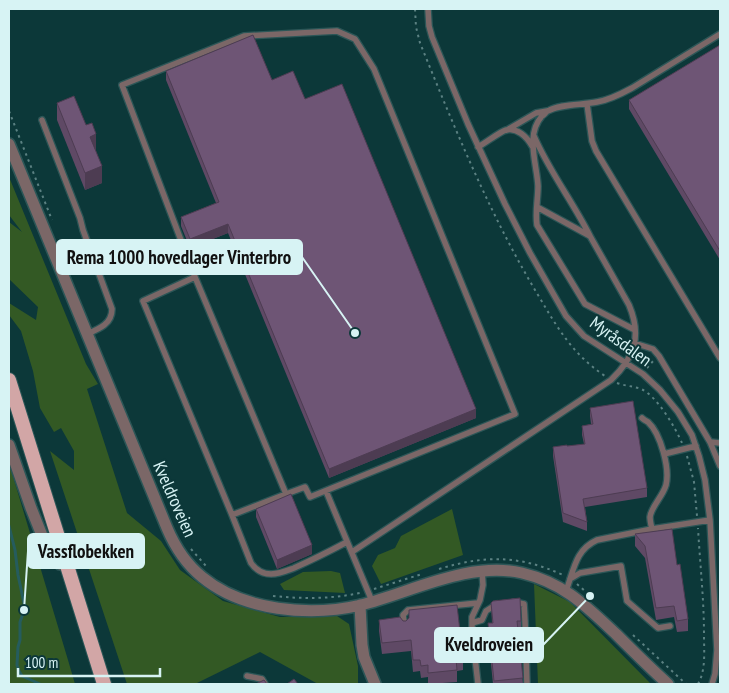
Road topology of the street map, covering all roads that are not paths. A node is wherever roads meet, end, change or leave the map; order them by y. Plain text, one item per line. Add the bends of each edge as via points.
1 (428, 9) edge
2 (720, 34) edge
3 (587, 104) junction
4 (547, 111) junction
5 (42, 120) dead end
6 (506, 130) junction
7 (533, 134) junction
8 (9, 144) edge
9 (532, 146) junction
10 (478, 148) junction
11 (537, 207) junction
12 (590, 236) junction
13 (195, 277) junction
14 (635, 330) junction
15 (87, 334) junction
16 (634, 343) junction
17 (720, 358) edge
18 (626, 363) junction
19 (9, 380) edge
20 (9, 403) edge
21 (642, 418) dead end
22 (710, 442) junction
23 (720, 444) edge
24 (9, 445) edge
25 (696, 446) junction
26 (664, 454) junction
27 (720, 466) edge
28 (326, 491) junction
29 (286, 494) junction
30 (232, 515) junction
31 (710, 520) junction
32 (652, 529) junction
33 (347, 542) junction
34 (352, 552) junction
35 (60, 564) junction
36 (482, 571) junction
37 (570, 579) junction
38 (566, 590) junction
39 (370, 596) junction
40 (478, 603) junction
41 (360, 605) junction
42 (472, 623) junction
43 (670, 626) dead end
44 (405, 628) edge
45 (247, 676) dead end
46 (97, 684) edge
47 (104, 684) edge
48 (265, 684) edge
49 (375, 684) edge
50 (478, 684) edge
51 (527, 684) edge
52 (668, 684) edge
53 (712, 684) edge

1 - 10 lane, Myråsdalen via 432,36
2 - 3 lane via 632,88
3 - 4 lane
3 - 17 lane via 596,151
4 - 6 lane via 536,113
4 - 7 lane via 539,119
5 - 15 lane via 112,309 106,324
6 - 9 lane via 521,133
6 - 10 lane
7 - 9 lane
7 - 12 lane
8 - 15 street, Kveldroveien
9 - 11 lane via 538,186
10 - 18 lane, Myråsdalen via 526,246 566,316 584,336
11 - 12 lane
11 - 14 lane via 537,225 584,304
12 - 14 lane via 628,305
13 - 28 lane via 122,85 244,36 337,31 355,39 374,69 515,414
13 - 29 lane
13 - 30 lane via 143,301
14 - 16 lane
15 - 41 street, Kveldroveien via 170,535 182,556 200,576 234,597 266,606 317,610
16 - 18 lane
16 - 22 lane via 653,349 659,356
18 - 25 lane, Myråsdalen via 669,399
18 - 34 lane via 610,380
19 - 47 highway
20 - 35 highway
21 - 26 lane via 653,428
22 - 23 lane
22 - 27 lane
24 - 35 street via 31,508 50,552
25 - 26 lane
25 - 31 lane, Myråsdalen via 706,485
26 - 32 lane via 666,485 650,516
28 - 29 lane via 310,497 305,487
28 - 33 lane
29 - 30 lane
30 - 33 lane via 254,568 262,573 280,573
31 - 32 lane
31 - 53 lane, Myråsdalen via 717,650
32 - 37 lane via 590,544 579,554
33 - 34 lane
34 - 39 lane
35 - 46 highway
36 - 38 street, Kveldroveien via 524,574
36 - 39 street, Kveldroveien
36 - 40 lane via 484,585
37 - 38 lane
37 - 43 lane via 580,573 621,566 627,602 658,628
38 - 52 street, Kveldroveien
39 - 41 street, Kveldroveien
40 - 42 lane
40 - 44 lane via 408,610 403,614
41 - 49 street via 364,657
42 - 50 lane
42 - 51 lane via 482,620 486,612 497,604 524,604
45 - 48 lane via 262,679

